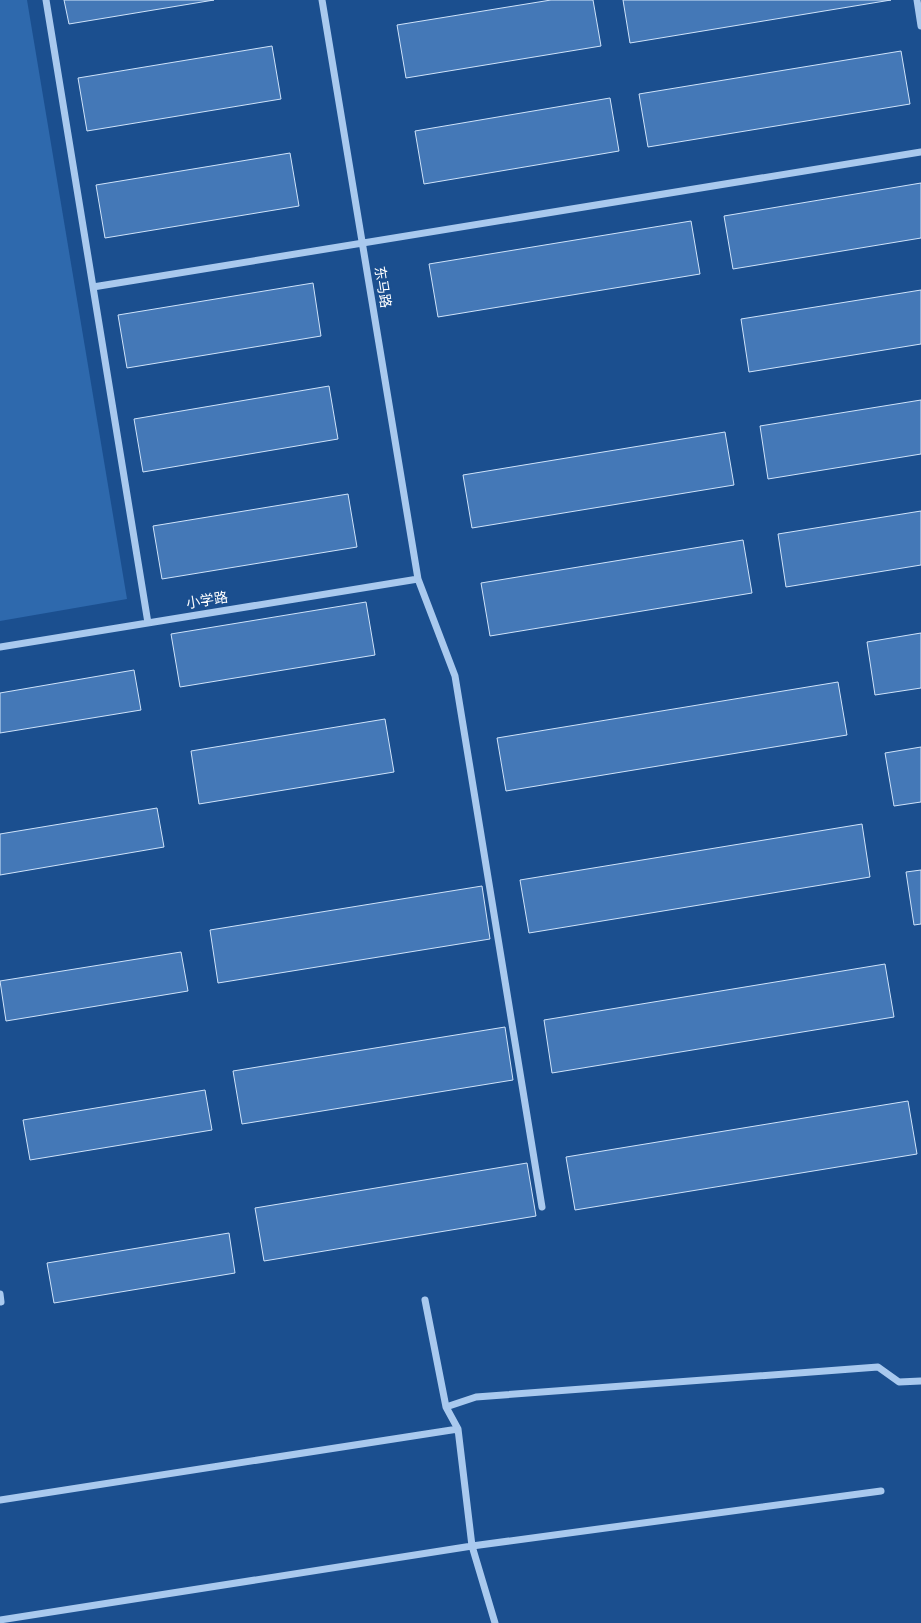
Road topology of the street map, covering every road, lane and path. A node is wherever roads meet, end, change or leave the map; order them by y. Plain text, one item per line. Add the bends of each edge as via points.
1 (46, 0) edge
2 (322, 0) edge
3 (917, 0) edge
4 (921, 26) edge
5 (921, 152) edge
6 (362, 243) junction
7 (93, 287) junction
8 (418, 579) junction
9 (148, 623) junction
10 (0, 647) edge
11 (542, 1207) dead end
12 (0, 1294) edge
13 (425, 1300) dead end
14 (1, 1302) dead end
15 (921, 1381) edge
16 (446, 1407) junction
17 (458, 1429) junction
18 (881, 1491) dead end
19 (0, 1500) edge
20 (472, 1546) junction
21 (0, 1620) edge
22 (495, 1623) edge

1 - 7 street
2 - 6 street, 东马路
3 - 4 street
5 - 6 street
6 - 7 street
6 - 8 street, 东马路
7 - 9 street
8 - 9 street, 小学路
8 - 11 street, 东马路 via 455,676
9 - 10 street, 小学路
12 - 14 street
13 - 16 street
15 - 16 street via 899,1382 878,1367 476,1397
16 - 17 street
17 - 19 street
17 - 20 street
18 - 20 street
20 - 21 street
20 - 22 street

